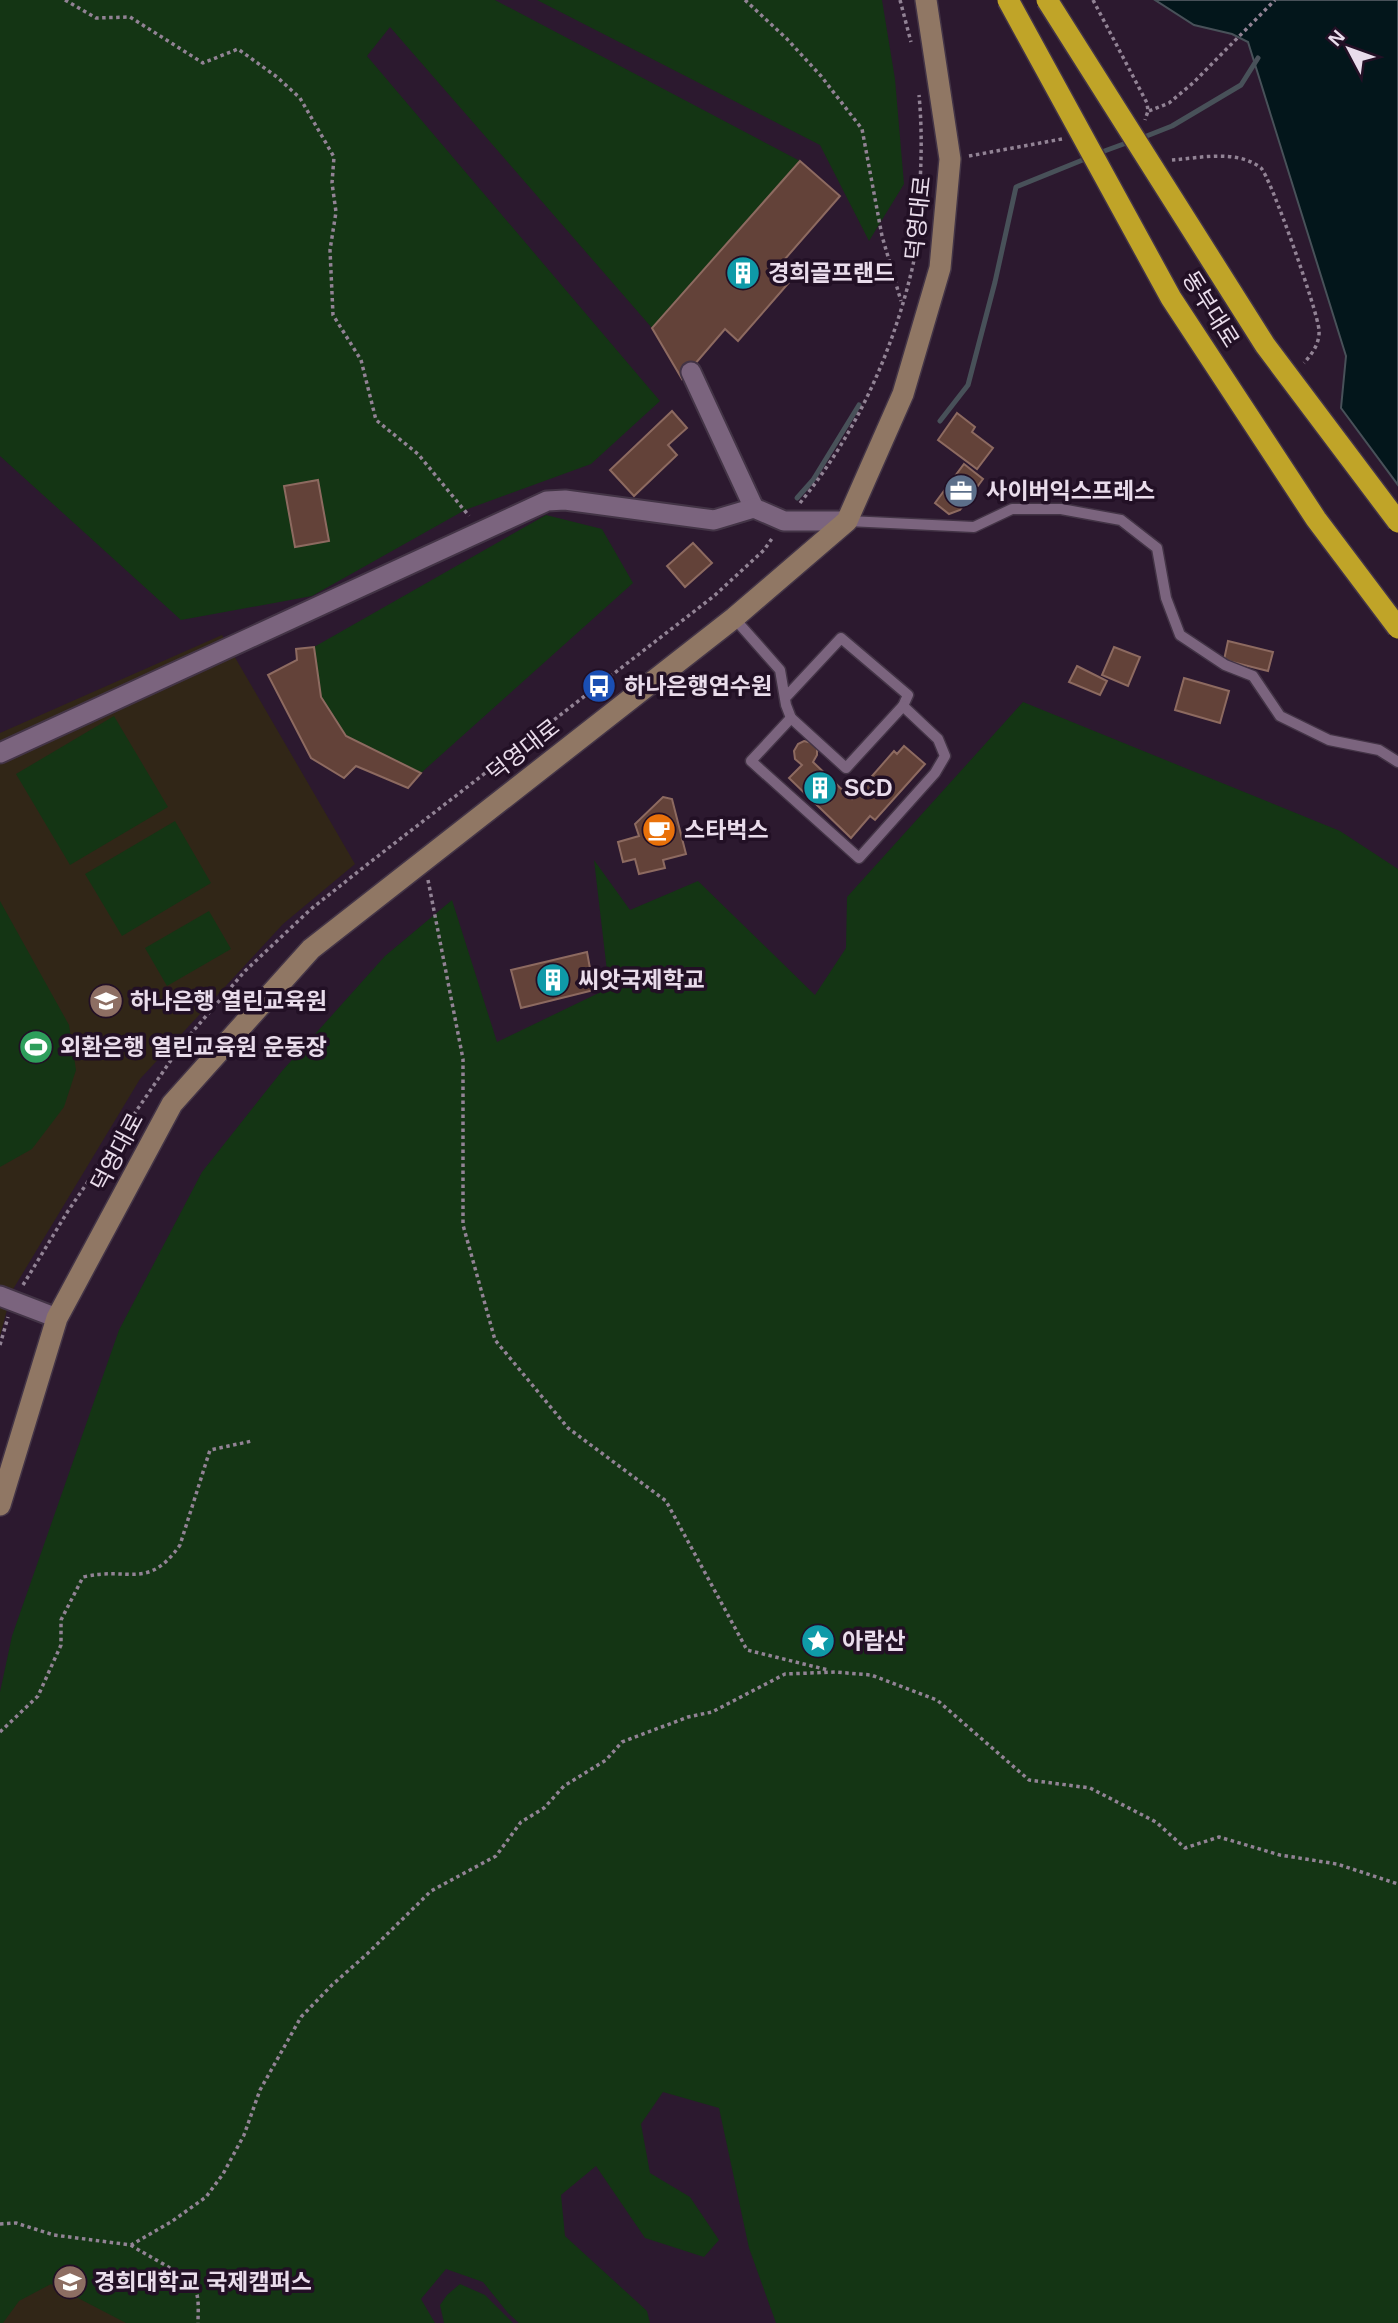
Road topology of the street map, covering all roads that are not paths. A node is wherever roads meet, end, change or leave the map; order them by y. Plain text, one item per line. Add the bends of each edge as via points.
1 (926, 0) edge
2 (1008, 0) edge
3 (1047, 0) edge
4 (691, 372) dead end
5 (754, 509) junction
6 (847, 521) junction
7 (1398, 522) edge
8 (734, 618) junction
9 (1398, 628) edge
10 (785, 698) junction
11 (903, 706) junction
12 (791, 718) junction
13 (0, 753) edge
14 (1398, 762) edge
15 (6, 1299) edge
16 (57, 1318) junction
17 (0, 1505) edge

1 - 6 main road, 덕영대로 via 950,159 940,268 903,394
2 - 9 highway, 동부대로, bridge via 1171,298 1316,519
3 - 7 highway, 동부대로, bridge via 1265,345
4 - 5 street
5 - 6 street via 784,521
5 - 13 street via 714,520 547,501
6 - 8 main road, 덕영대로
6 - 14 lane via 974,527 1012,509 1061,509 1121,520 1157,548 1166,598 1180,635 1225,665 1253,676 1280,716 1329,740 1379,750
8 - 10 lane via 780,670
8 - 16 main road, 덕영대로 via 311,949 172,1104
10 - 11 lane via 841,638 908,695
10 - 12 lane
11 - 12 lane via 846,768
11 - 12 lane via 938,739 945,756 859,858 751,761
15 - 16 street
16 - 17 main road, 덕영대로

